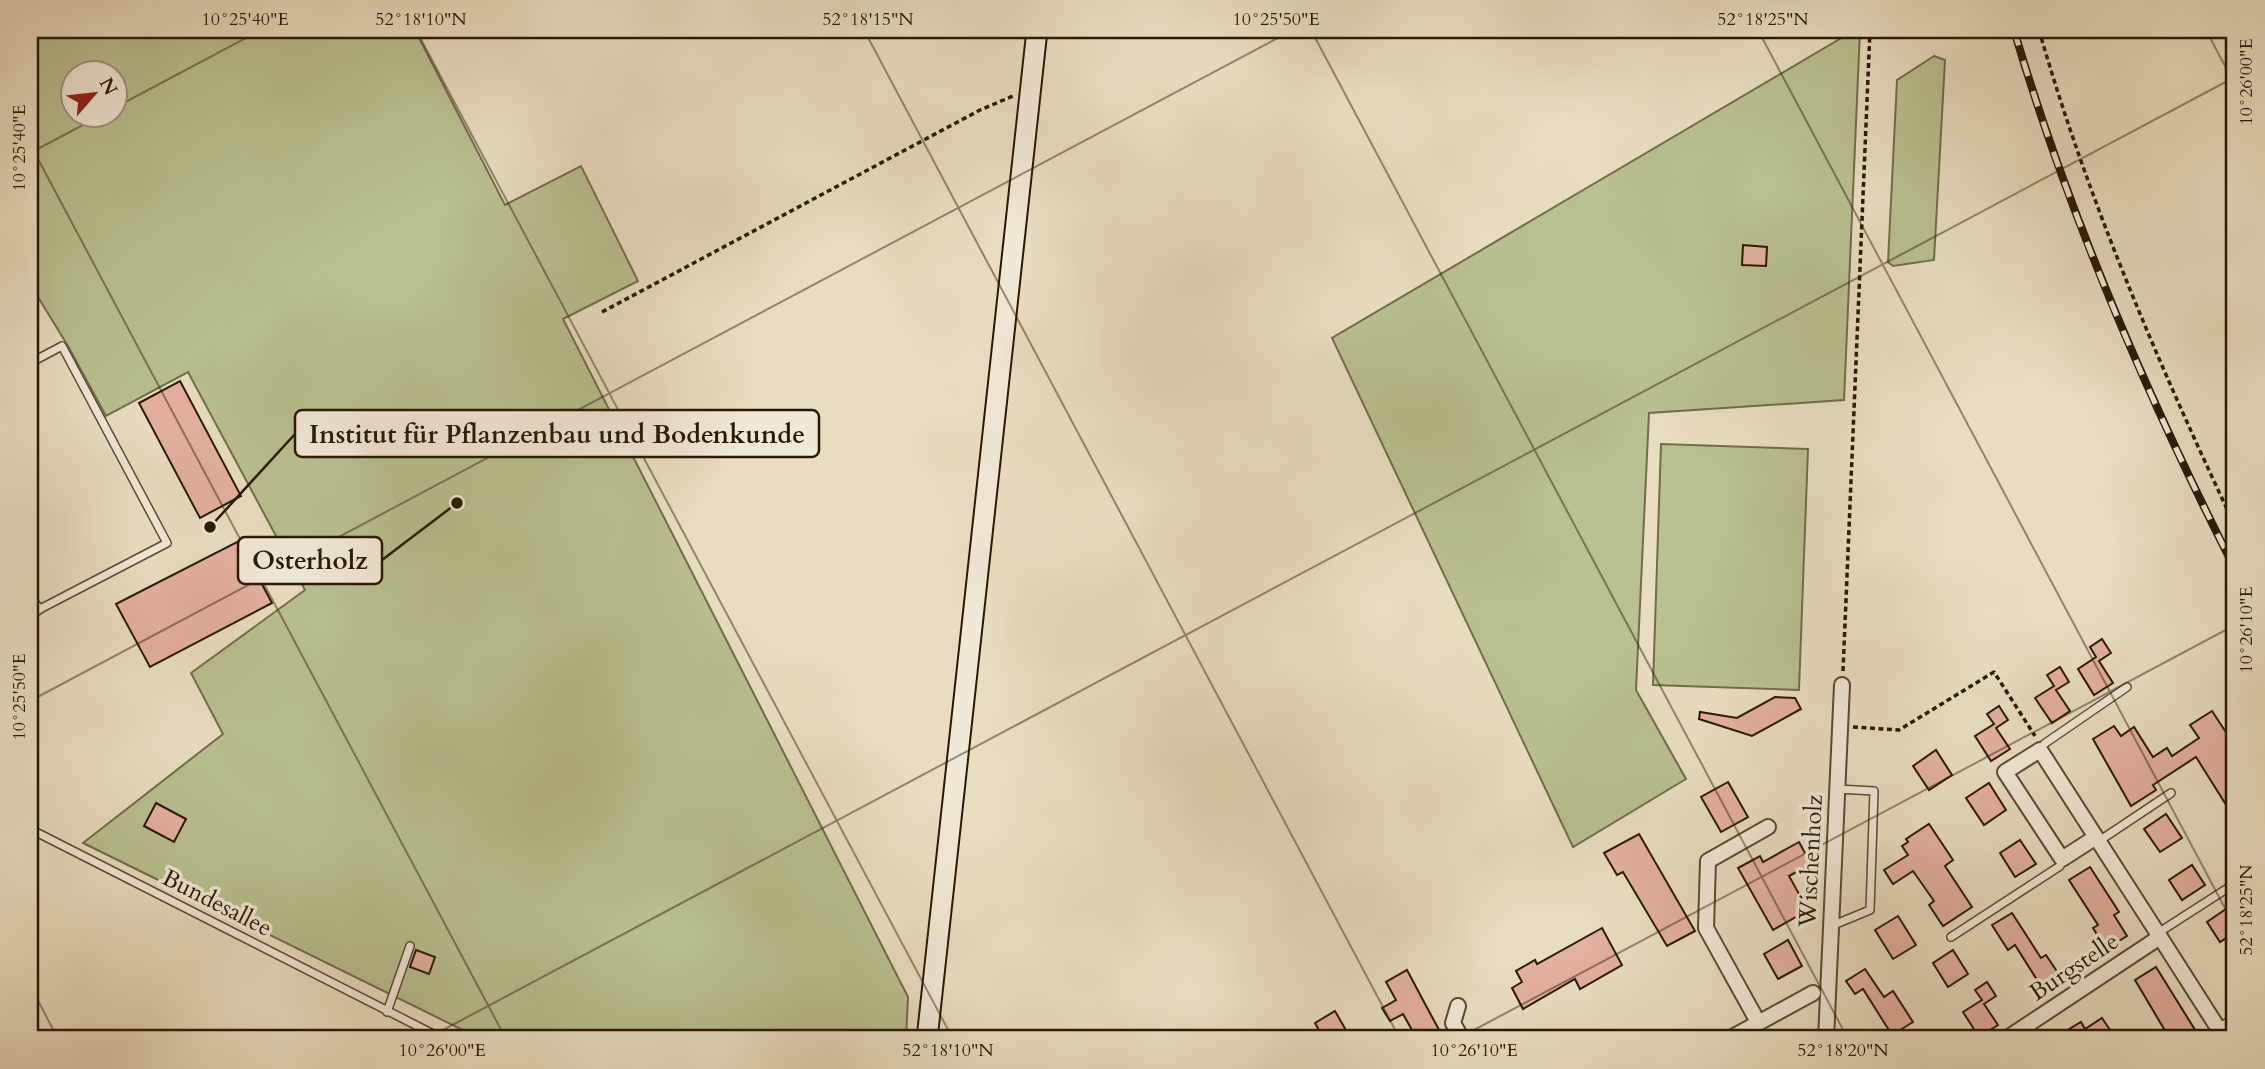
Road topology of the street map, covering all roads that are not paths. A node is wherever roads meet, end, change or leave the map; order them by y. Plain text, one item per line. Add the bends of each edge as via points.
1 (1037, 30) edge
2 (30, 363) edge
3 (30, 597) edge
4 (40, 609) junction
5 (30, 617) edge
6 (1842, 685) road end
7 (2127, 687) dead end
8 (2040, 750) junction
9 (1837, 789) junction
10 (2171, 793) dead end
11 (1768, 827) dead end
12 (30, 829) edge
13 (2097, 839) junction
14 (2062, 859) junction
15 (2231, 886) dead end
16 (1831, 926) junction
17 (2159, 935) junction
18 (1951, 937) dead end
19 (410, 946) dead end
20 (1814, 993) dead end
21 (1458, 1006) dead end
22 (387, 1012) junction
23 (2235, 1017) edge
24 (1758, 1022) junction
25 (2222, 1034) edge
26 (2011, 1038) edge
27 (443, 1039) edge
28 (927, 1039) edge
29 (1462, 1039) edge
30 (1729, 1039) edge
31 (1826, 1039) edge

1 - 28 main road
2 - 4 lane via 62,346 167,543
3 - 4 lane
4 - 5 lane
6 - 9 street, Wischenholz
7 - 8 lane
8 - 13 street
8 - 14 street via 2005,772
9 - 16 street, Wischenholz
9 - 16 lane via 1874,791 1870,910
10 - 13 lane
11 - 24 street via 1707,861 1706,928
12 - 22 lane, Bundesallee
13 - 14 street
13 - 17 street
14 - 18 lane via 2060,866
15 - 17 lane
16 - 31 street, Wischenholz
17 - 25 street
17 - 26 street, Burgstelle
19 - 22 lane
20 - 24 street
21 - 29 street via 1453,1023
22 - 27 lane, Bundesallee
23 - 25 lane
24 - 30 street

